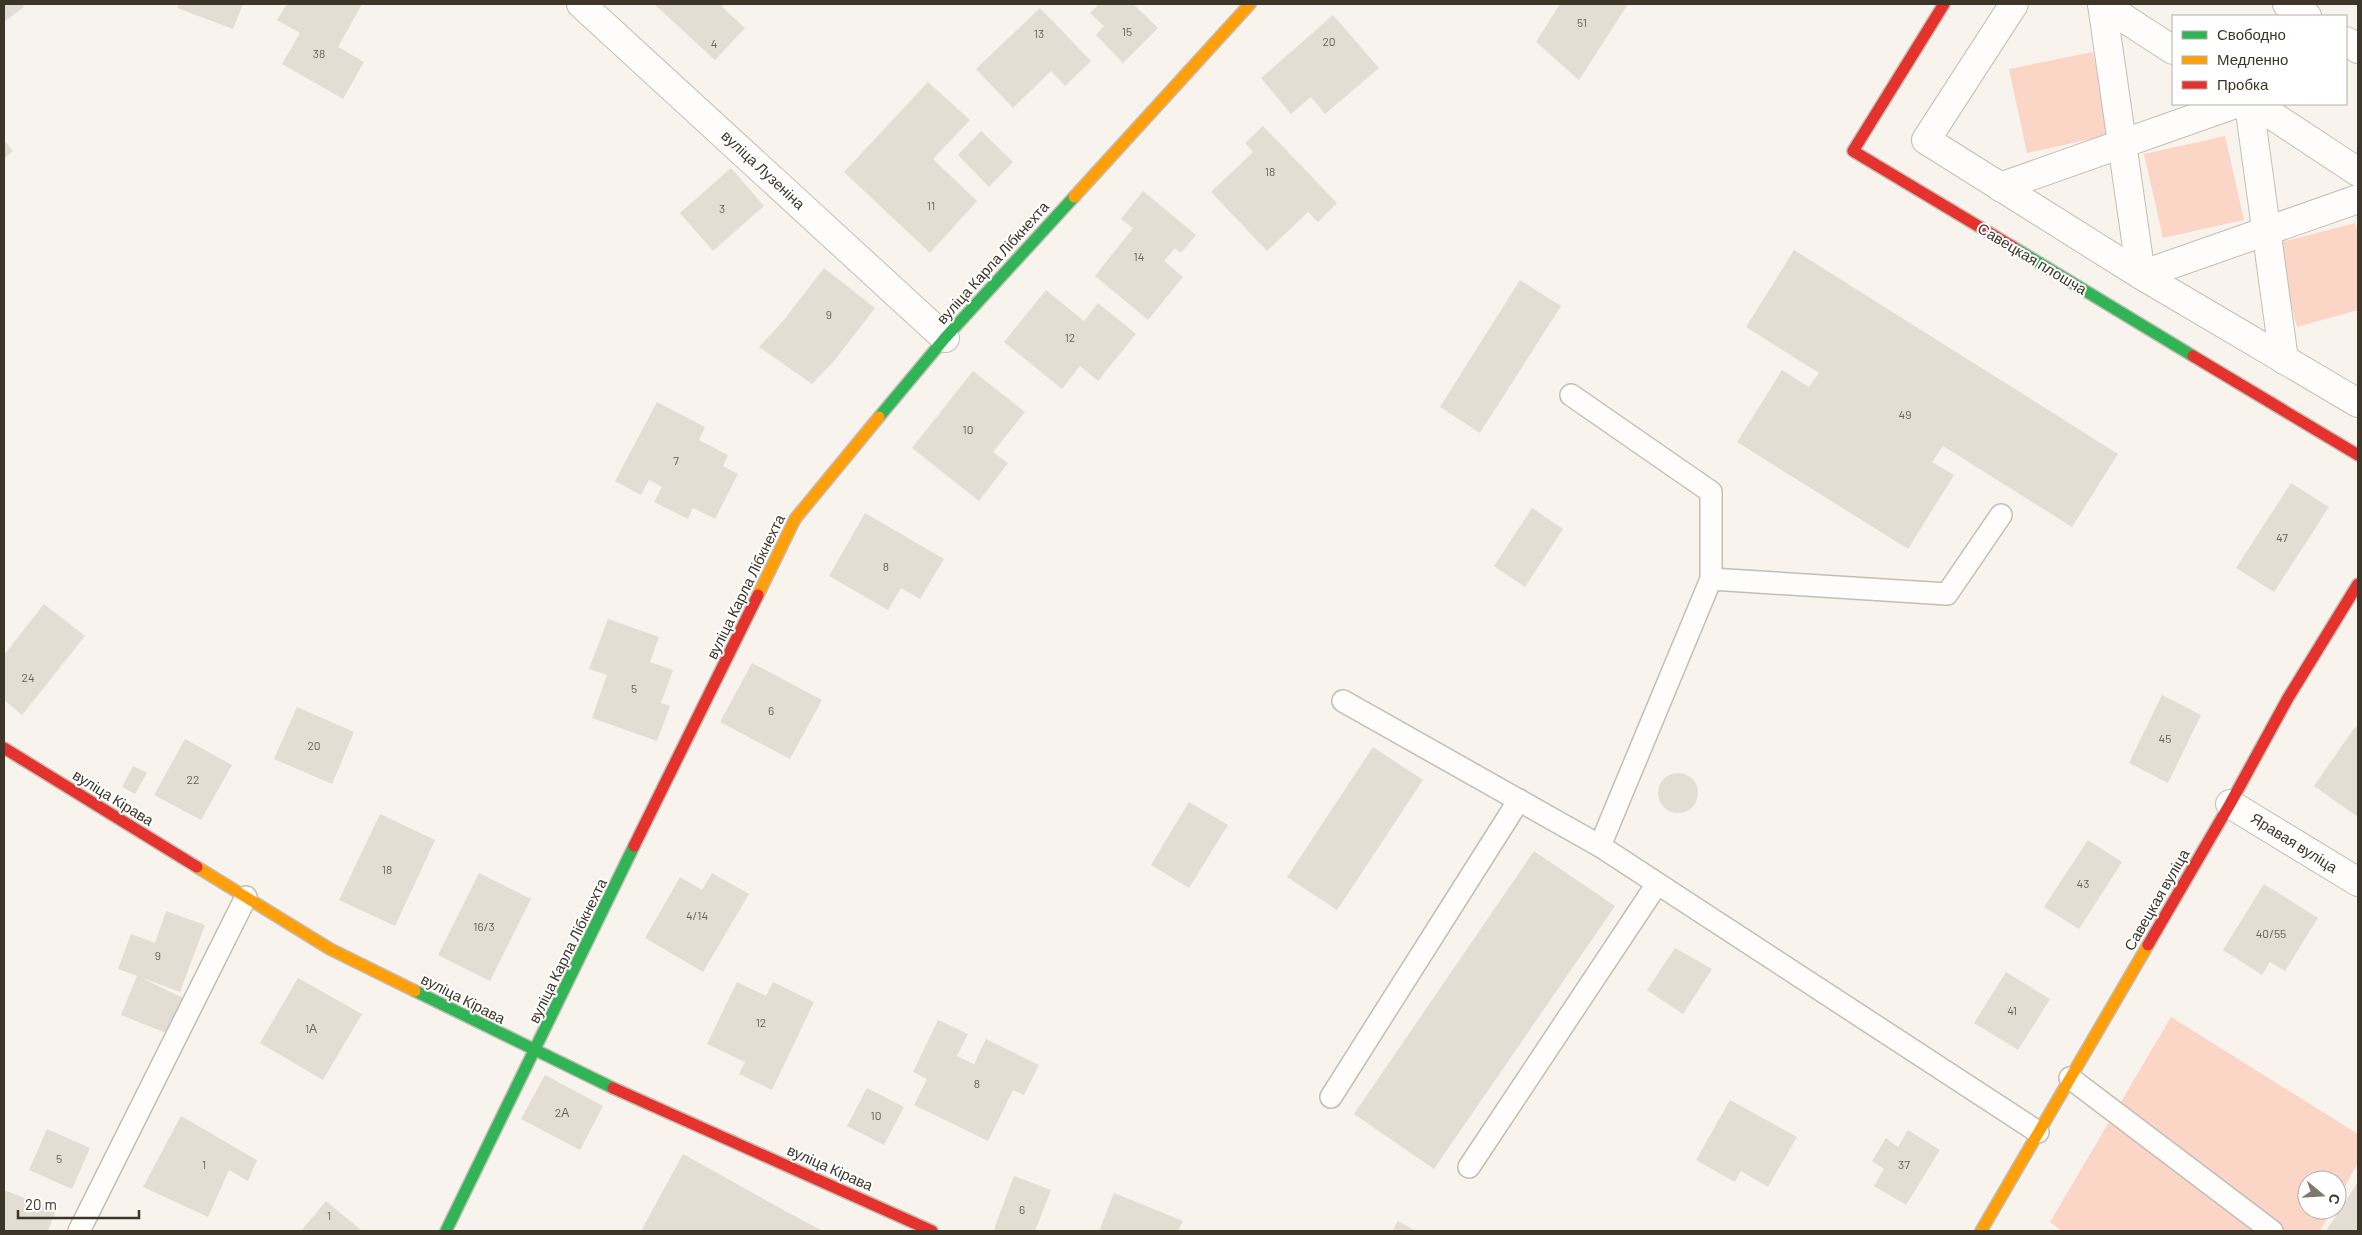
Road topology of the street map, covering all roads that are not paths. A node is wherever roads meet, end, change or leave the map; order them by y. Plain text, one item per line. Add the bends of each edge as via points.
1 (581, 4) edge
2 (1250, 4) edge
3 (1944, 4) edge
4 (2014, 4) edge
5 (2102, 4) edge
6 (2287, 4) edge
7 (2305, 15) edge
8 (2347, 42) edge
9 (2172, 49) edge
10 (2358, 49) edge
11 (2232, 105) edge
12 (2249, 105) edge
13 (2257, 105) edge
14 (2122, 143) junction
15 (2358, 172) edge
16 (2000, 187) junction
17 (2358, 199) edge
18 (2266, 231) junction
19 (2141, 275) junction
20 (945, 338) junction
21 (2284, 360) junction
22 (1571, 395) dead end
23 (2358, 402) edge
24 (2358, 455) edge
25 (2001, 515) dead end
26 (1711, 579) junction
27 (2358, 584) edge
28 (1343, 701) dead end
29 (4, 748) edge
30 (1519, 800) junction
31 (2230, 804) junction
32 (1600, 846) junction
33 (2358, 882) edge
34 (1657, 884) junction
35 (246, 897) junction
36 (535, 1052) junction
37 (2070, 1078) junction
38 (1331, 1097) dead end
39 (2038, 1132) junction
40 (1469, 1167) dead end
41 (79, 1231) edge
42 (446, 1231) edge
43 (932, 1231) edge
44 (1981, 1231) edge
45 (2272, 1231) edge

1 - 20 street, вуліца Лузеніна
2 - 20 street, вуліца Карла Лібкнехта
3 - 24 street, Савецкая плошча via 1853,151
4 - 16 street via 1926,140
5 - 9 street
5 - 14 street
6 - 7 street
8 - 10 street
11 - 14 street
12 - 18 street
13 - 15 street
14 - 16 street
14 - 19 street
16 - 19 street
17 - 18 street
18 - 19 street
18 - 21 street
19 - 21 street
20 - 36 street, вуліца Карла Лібкнехта via 795,519
21 - 23 street
22 - 26 lane via 1711,492
25 - 26 lane via 1947,594
26 - 32 lane
27 - 31 street, Савецкая вуліца via 2288,698
28 - 30 lane
29 - 35 street, вуліца Кірава
30 - 32 lane
30 - 38 lane
31 - 33 street, Яравая вуліца
31 - 37 street, Савецкая вуліца
32 - 34 lane
34 - 39 lane
34 - 40 lane
35 - 36 street, вуліца Кірава via 330,949
35 - 41 lane
36 - 42 street, вуліца Карла Лібкнехта
36 - 43 street, вуліца Кірава
37 - 39 street, Савецкая вуліца
37 - 45 lane
39 - 44 street, Савецкая вуліца

